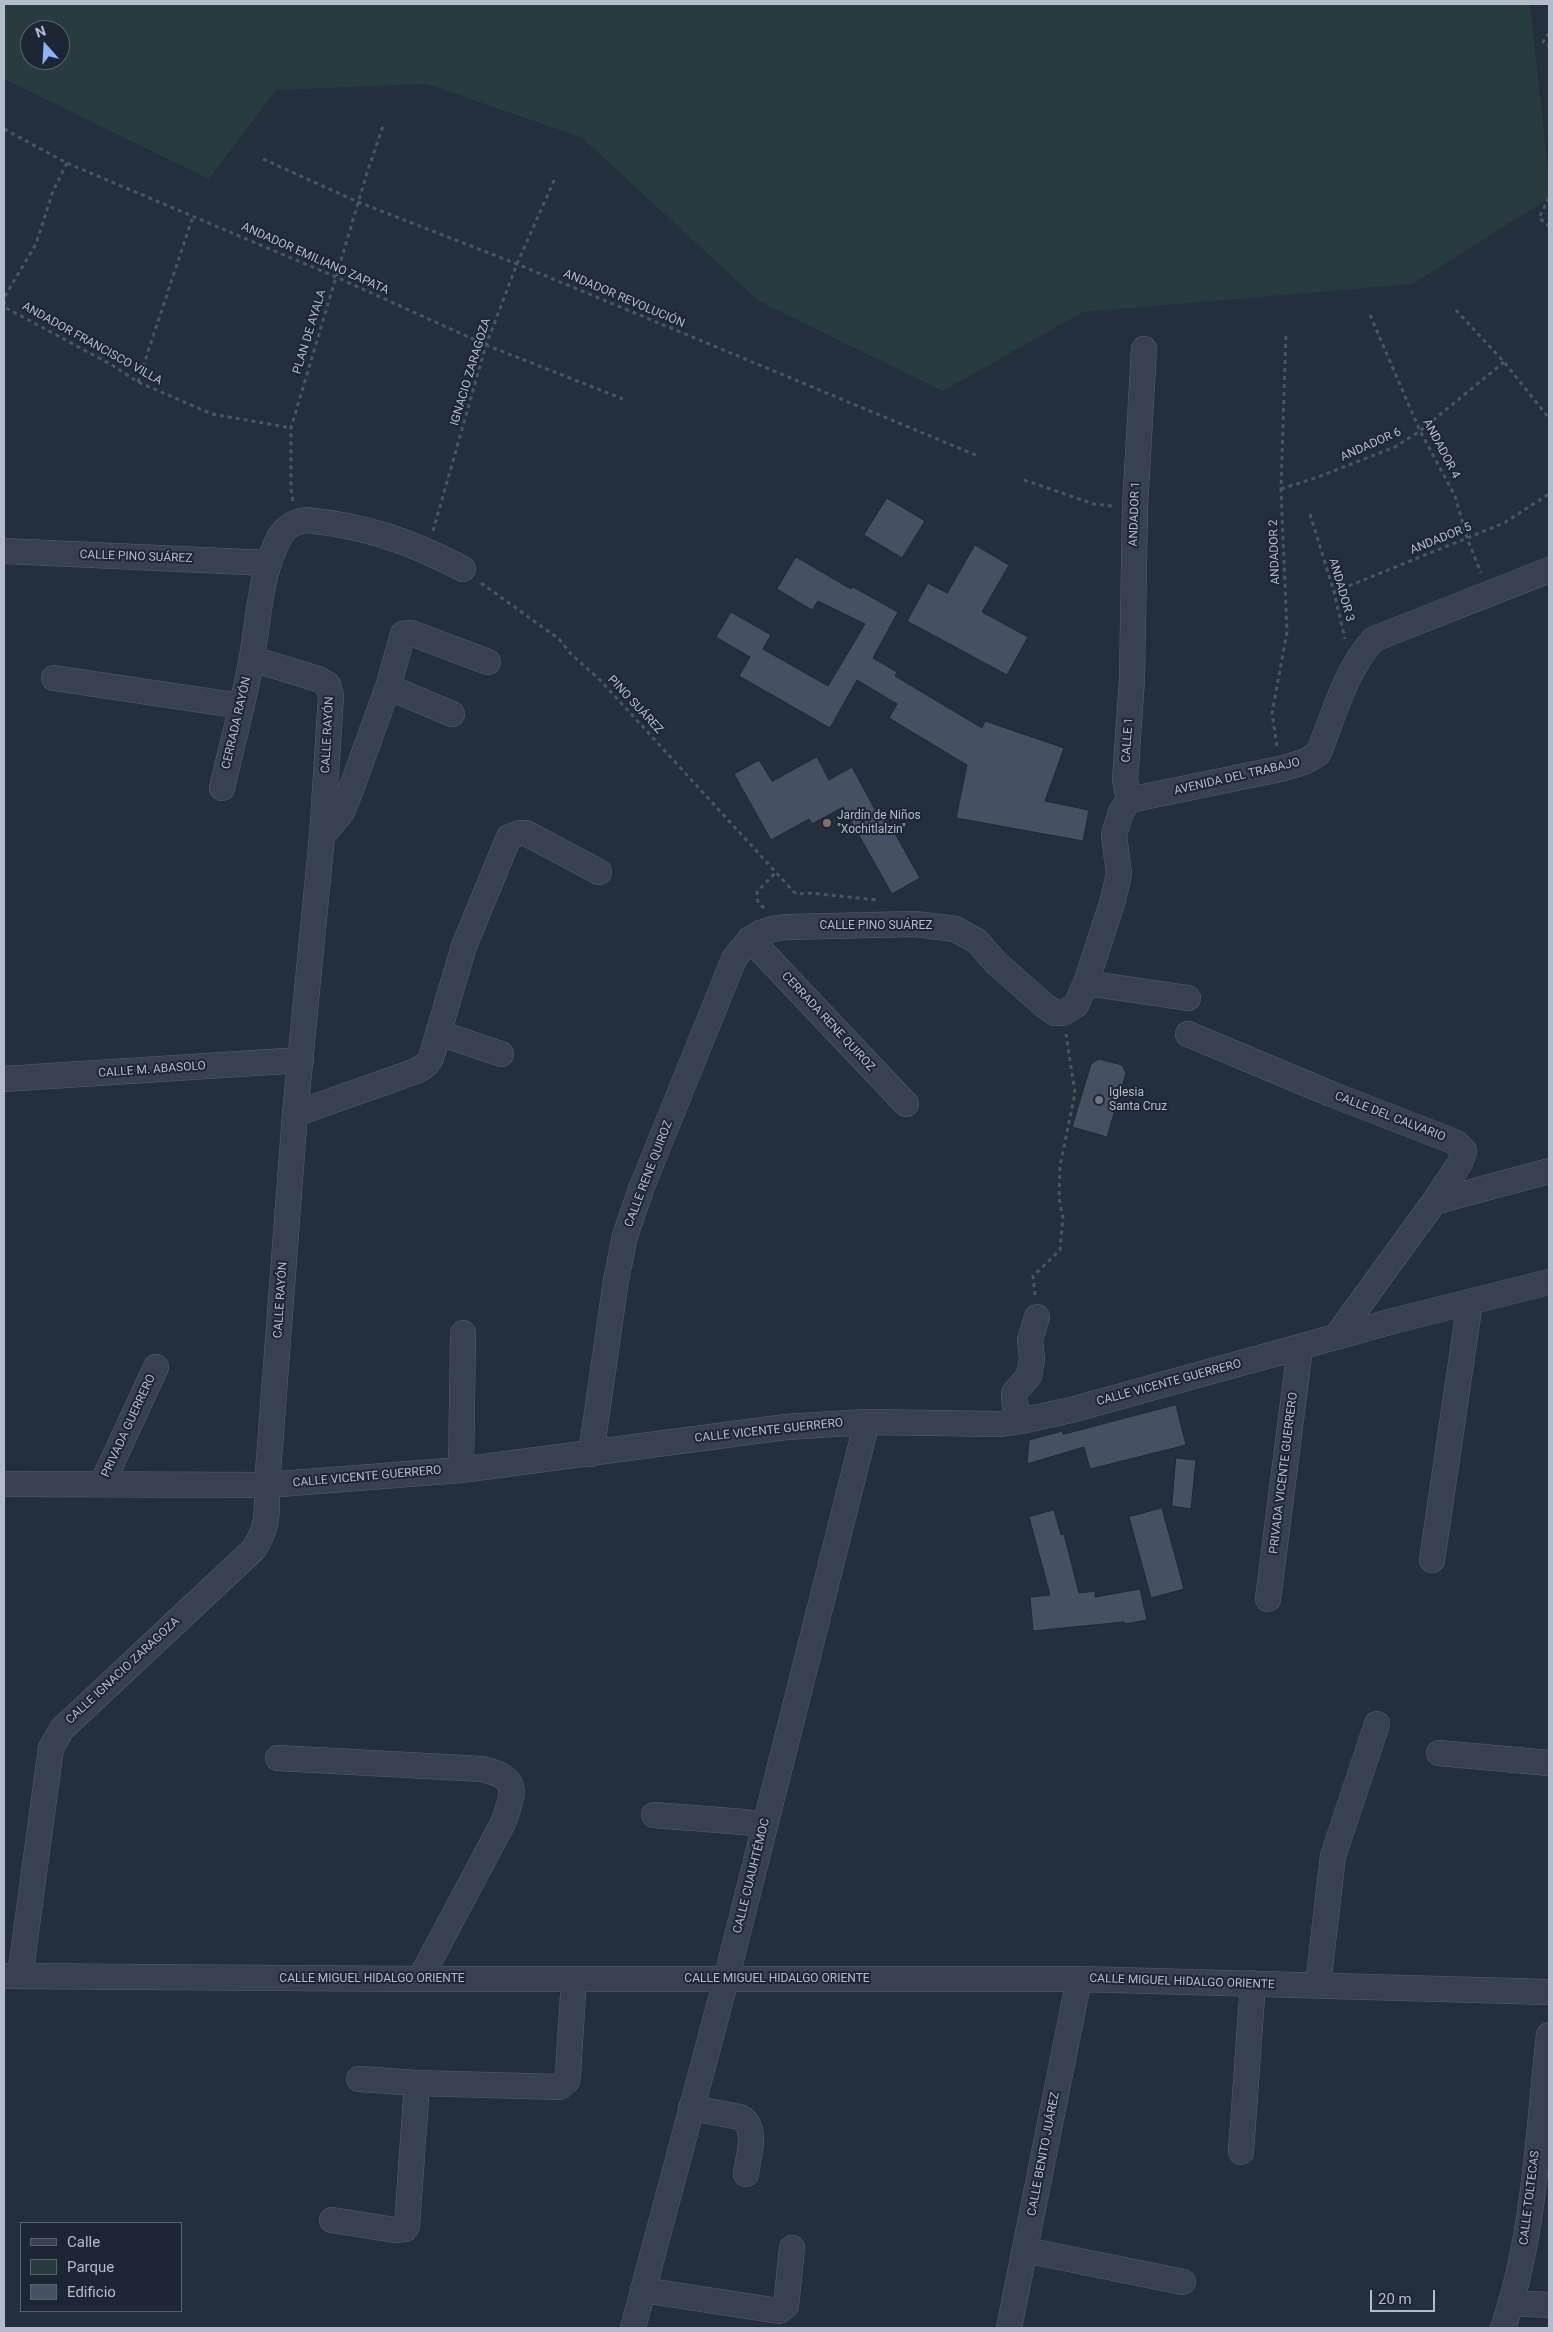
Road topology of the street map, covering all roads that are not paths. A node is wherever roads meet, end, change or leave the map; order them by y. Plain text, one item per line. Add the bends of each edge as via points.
1 (1144, 349) dead end
2 (4, 551) edge
3 (268, 562) junction
4 (463, 569) road end
5 (1549, 570) edge
6 (252, 659) junction
7 (488, 662) dead end
8 (54, 678) dead end
9 (1132, 679) joint
10 (388, 687) junction
11 (241, 706) junction
12 (452, 714) dead end
13 (222, 788) dead end
14 (1129, 800) junction
15 (322, 836) junction
16 (599, 872) dead end
17 (750, 939) junction
18 (1086, 983) junction
19 (1188, 998) dead end
20 (439, 1033) junction
21 (1188, 1034) dead end
22 (501, 1054) dead end
23 (301, 1060) junction
24 (4, 1079) edge
25 (906, 1104) dead end
26 (295, 1114) junction
27 (1549, 1171) edge
28 (1434, 1202) junction
29 (1549, 1282) edge
30 (1470, 1302) junction
31 (1037, 1317) road end
32 (463, 1333) dead end
33 (1336, 1337) junction
34 (1300, 1348) junction
35 (156, 1367) dead end
36 (1021, 1421) junction
37 (867, 1422) junction
38 (591, 1454) junction
39 (461, 1470) junction
40 (4, 1484) edge
41 (102, 1484) junction
42 (267, 1485) junction
43 (1432, 1560) dead end
44 (1268, 1598) dead end
45 (1376, 1724) dead end
46 (1439, 1753) dead end
47 (278, 1758) dead end
48 (1549, 1763) edge
49 (654, 1815) dead end
50 (764, 1826) junction
51 (12, 1976) edge
52 (574, 1978) junction
53 (420, 1979) junction
54 (1079, 1979) junction
55 (726, 1980) junction
56 (1253, 1983) junction
57 (1318, 1986) junction
58 (1549, 1992) edge
59 (1549, 2035) edge
60 (359, 2079) dead end
61 (417, 2083) junction
62 (691, 2108) junction
63 (1241, 2152) dead end
64 (746, 2174) dead end
65 (332, 2220) dead end
66 (792, 2248) dead end
67 (1025, 2250) junction
68 (1182, 2282) dead end
69 (643, 2290) junction
70 (1511, 2303) junction
71 (1549, 2305) edge
72 (633, 2328) edge
73 (1009, 2328) edge
74 (1503, 2328) edge

1 - 9 street, ANDADOR 1 via 1135,507
2 - 3 street, CALLE PINO SUÁREZ
3 - 4 street via 279,537 297,521 359,527 427,550
3 - 6 street
5 - 14 street, AVENIDA DEL TRABAJO via 1374,639 1353,671 1318,754 1304,762
6 - 11 street, CERRADA RAYÓN
6 - 15 street, CALLE RAYÓN via 318,679 330,689
7 - 10 street via 405,633 401,637
8 - 11 street
9 - 14 street, CALLE 1 via 1125,780
10 - 12 street
10 - 15 street via 342,812
11 - 13 street, CERRADA RAYÓN
14 - 18 street via 1121,812 1114,835 1119,874
15 - 23 street, CALLE RAYÓN
16 - 20 street via 526,833 509,837 464,946
17 - 18 street, CALLE PINO SUÁREZ via 771,928 787,927 915,924 955,928 977,942 996,963 1055,1012 1063,1013 1076,1004
17 - 25 street, CERRADA RENE QUIROZ
17 - 38 street, CALLE RENE QUIROZ via 734,959 625,1236
18 - 19 street
20 - 22 street
20 - 26 street via 426,1066
21 - 28 street, CALLE DEL CALVARIO via 1455,1142 1464,1151 1463,1156
23 - 24 street, CALLE M. ABASOLO
23 - 26 street, CALLE RAYÓN
26 - 42 street, CALLE RAYÓN
27 - 28 street
28 - 33 street, CALLE DEL CALVARIO
29 - 30 street, CALLE VICENTE GUERRERO
30 - 33 street, CALLE VICENTE GUERRERO
30 - 43 street
31 - 36 street via 1030,1340 1032,1359 1029,1376 1014,1394
32 - 39 street
33 - 34 street, CALLE VICENTE GUERRERO
34 - 36 street, CALLE VICENTE GUERRERO
34 - 44 street, PRIVADA VICENTE GUERRERO
35 - 41 street, PRIVADA GUERRERO
36 - 37 street, CALLE VICENTE GUERRERO via 1000,1424
37 - 38 street, CALLE VICENTE GUERRERO via 786,1427
37 - 50 street, CALLE CUAUHTÉMOC
38 - 39 street, CALLE VICENTE GUERRERO
39 - 42 street, CALLE VICENTE GUERRERO
40 - 41 street, CALLE VICENTE GUERRERO
41 - 42 street, CALLE VICENTE GUERRERO
42 - 51 street, CALLE IGNACIO ZARAGOZA via 264,1535 253,1550 62,1729 51,1748
45 - 57 street via 1333,1856
46 - 48 street
47 - 53 street via 482,1769 498,1772 508,1779 513,1790 503,1823
49 - 50 street
50 - 55 street, CALLE CUAUHTÉMOC
51 - 53 street, CALLE MIGUEL HIDALGO ORIENTE
52 - 53 street, CALLE MIGUEL HIDALGO ORIENTE
52 - 55 street, CALLE MIGUEL HIDALGO ORIENTE
52 - 61 street via 568,2074 564,2085 553,2088
54 - 55 street, CALLE MIGUEL HIDALGO ORIENTE
54 - 56 street, CALLE MIGUEL HIDALGO ORIENTE
54 - 67 street, CALLE BENITO JUÁREZ
55 - 62 street, CALLE CUAUHTÉMOC
56 - 57 street, CALLE MIGUEL HIDALGO ORIENTE
56 - 63 street
57 - 58 street, CALLE MIGUEL HIDALGO ORIENTE
59 - 70 street, CALLE TOLTECAS via 1531,2203
60 - 61 street
61 - 65 street via 408,2226 395,2230
62 - 64 street via 747,2121 751,2130
62 - 69 street, CALLE CUAUHTÉMOC
66 - 69 street via 786,2306 780,2311
67 - 68 street
67 - 73 street, CALLE BENITO JUÁREZ
69 - 72 street, CALLE CUAUHTÉMOC
70 - 71 street
70 - 74 street, CALLE TOLTECAS

